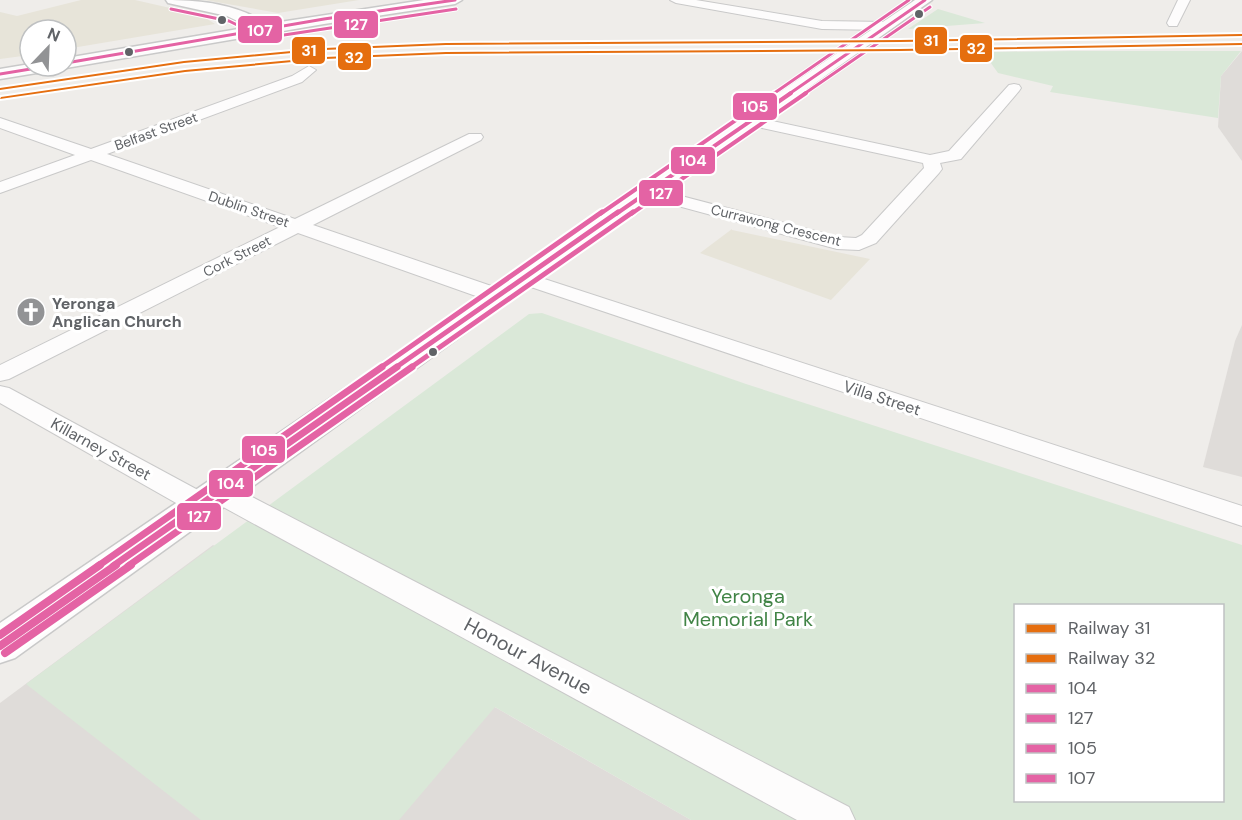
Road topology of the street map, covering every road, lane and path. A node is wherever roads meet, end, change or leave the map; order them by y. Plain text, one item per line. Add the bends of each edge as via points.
1 (173, 0) edge
2 (401, 0) edge
3 (455, 0) edge
4 (676, 0) edge
5 (925, 0) edge
6 (1184, 0) edge
7 (1173, 23) dead end
8 (261, 26) junction
9 (887, 26) junction
10 (78, 54) edge
11 (78, 61) edge
12 (18, 64) edge
13 (0, 66) edge
14 (309, 69) dead end
15 (18, 71) edge
16 (0, 74) edge
17 (1014, 88) dead end
18 (749, 121) junction
19 (0, 123) edge
20 (475, 137) dead end
21 (91, 155) junction
22 (930, 160) junction
23 (0, 188) edge
24 (647, 192) junction
25 (298, 226) junction
26 (523, 278) junction
27 (498, 296) junction
28 (0, 374) edge
29 (0, 393) edge
30 (212, 499) junction
31 (1242, 516) edge
32 (0, 646) edge
33 (835, 820) edge

1 - 8 street via 236,14
2 - 8 street
3 - 8 street
4 - 9 street via 822,24
5 - 9 street
6 - 7 street
8 - 10 street
8 - 11 street
9 - 18 street
12 - 13 street
14 - 21 street, Belfast Street via 297,79
15 - 16 street
17 - 22 street via 955,155
18 - 22 street
18 - 24 street
19 - 21 street, Dublin Street
20 - 25 street, Cork Street
21 - 23 street, Belfast Street
21 - 25 street, Dublin Street
22 - 24 street, Currawong Crescent via 933,169 860,244 837,243
24 - 26 street
25 - 27 street, Dublin Street
25 - 28 street, Cork Street
26 - 27 street
26 - 31 street, Villa Street
27 - 30 street
29 - 30 street, Killarney Street
30 - 32 street
30 - 33 street, Honour Avenue

